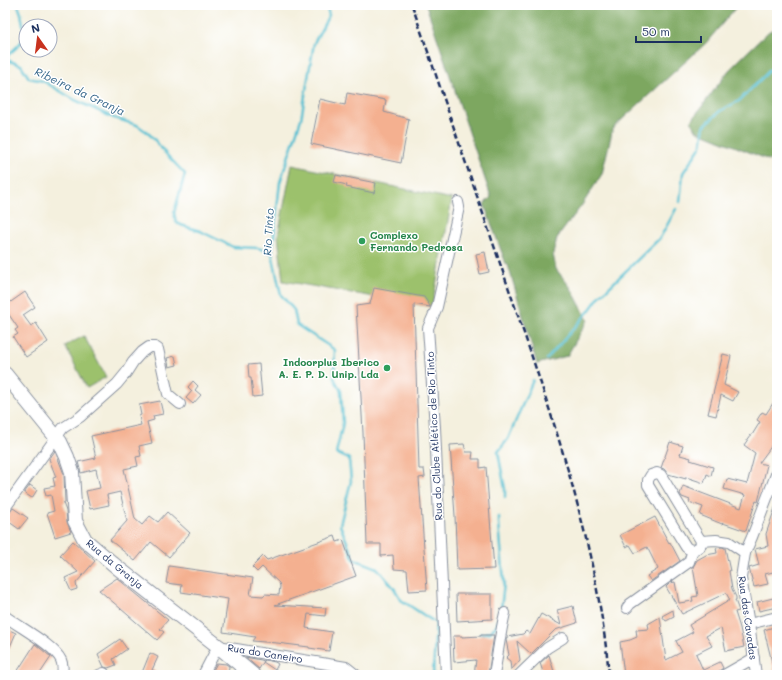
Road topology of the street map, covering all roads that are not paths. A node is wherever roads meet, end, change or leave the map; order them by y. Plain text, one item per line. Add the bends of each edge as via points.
1 (458, 202) dead end
2 (5, 374) edge
3 (180, 404) dead end
4 (56, 437) junction
5 (777, 472) edge
6 (5, 508) edge
7 (702, 541) junction
8 (693, 550) junction
9 (745, 553) junction
10 (627, 608) dead end
11 (505, 613) dead end
12 (5, 616) edge
13 (777, 618) edge
14 (749, 624) junction
15 (563, 638) dead end
16 (218, 646) junction
17 (754, 658) junction
18 (63, 675) edge
19 (203, 675) edge
20 (253, 675) edge
21 (356, 675) edge
22 (446, 675) edge
23 (494, 675) edge
24 (519, 675) edge
25 (724, 675) edge
26 (756, 675) edge

1 - 22 street, Rua do Clube Atlético de Rio Tinto via 459,208 437,307 428,328
2 - 4 street, Rua da Granja
3 - 4 street via 168,394 158,349 149,347 133,362 117,384 80,417 63,428
4 - 6 street
4 - 16 street, Rua da Granja via 72,472 76,521 85,540
5 - 9 street, Rua das Cavadas
7 - 8 street via 700,547
7 - 8 street via 661,476 657,473 651,475 648,485 686,547
7 - 9 street via 729,542
8 - 10 street via 689,562
9 - 14 street, Rua das Cavadas via 741,578
11 - 23 street
12 - 18 street via 53,649 61,660
13 - 14 street
14 - 17 street, Rua das Cavadas
15 - 24 street via 547,648
16 - 19 street
16 - 20 street, Rua da Granja
16 - 21 street, Rua do Caneiro via 346,667
17 - 25 street
17 - 26 street, Rua das Cavadas

